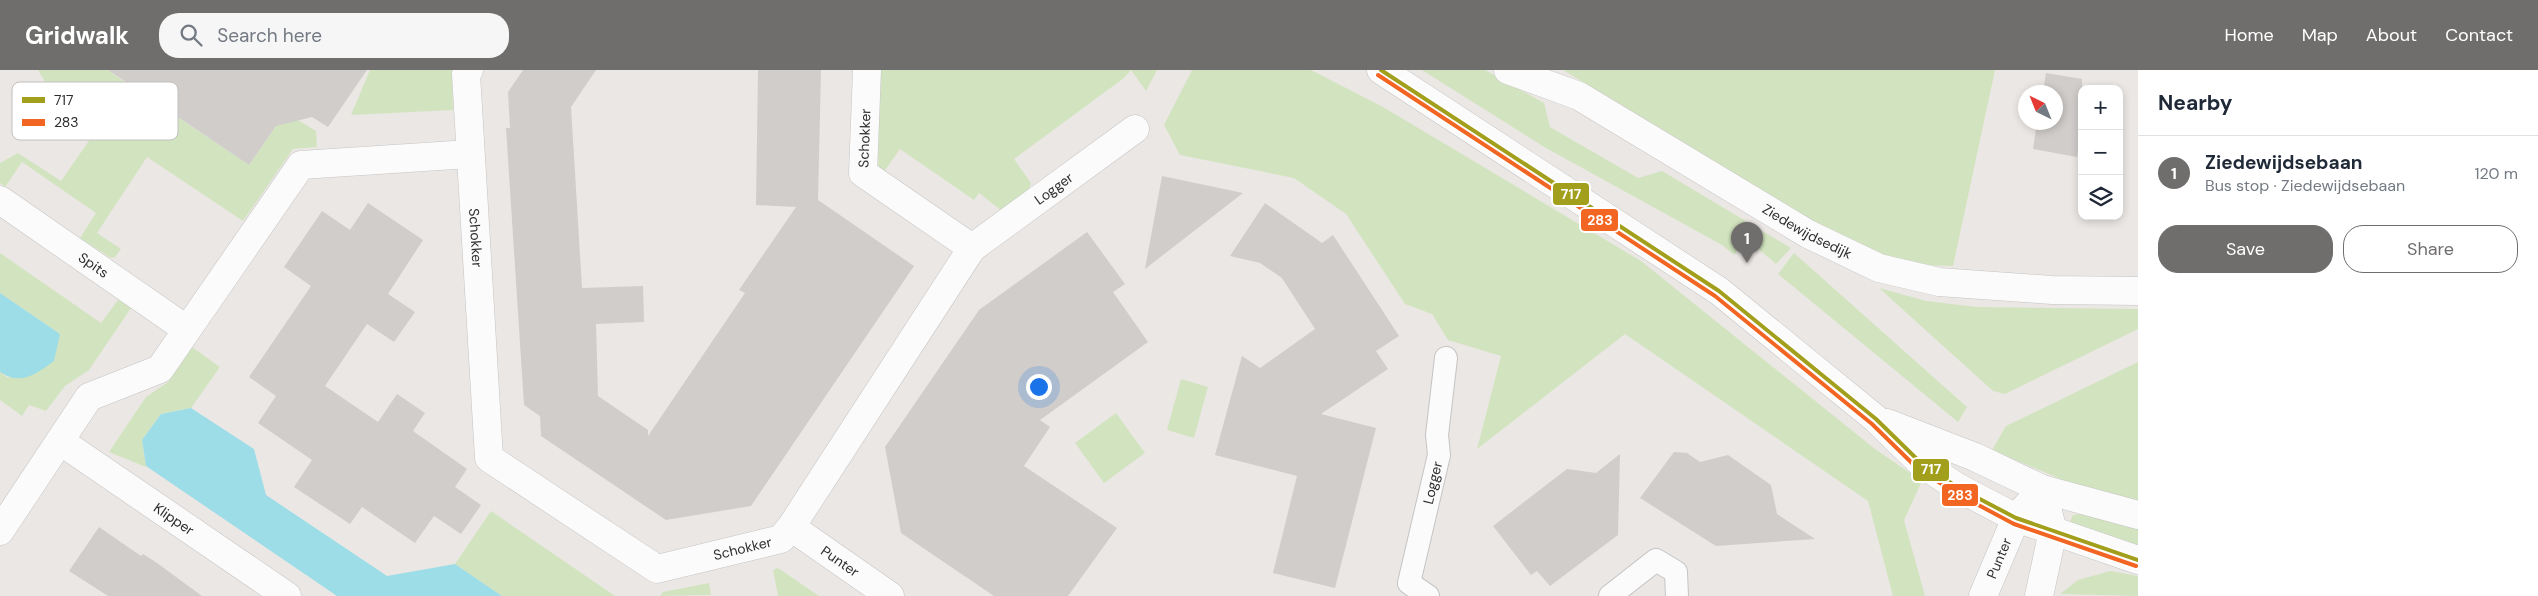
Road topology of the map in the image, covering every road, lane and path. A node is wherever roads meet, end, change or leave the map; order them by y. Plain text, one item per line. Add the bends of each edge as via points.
1 (469, 70) edge
2 (867, 70) edge
3 (1381, 70) edge
4 (1508, 70) edge
5 (1135, 129) dead end
6 (470, 154) junction
7 (0, 200) edge
8 (972, 248) junction
9 (2138, 291) edge
10 (186, 329) junction
11 (1446, 358) dead end
12 (1876, 419) junction
13 (60, 441) junction
14 (2042, 489) junction
15 (2138, 515) edge
16 (2016, 518) junction
17 (791, 527) junction
18 (0, 531) edge
19 (2053, 531) junction
20 (2138, 560) edge
21 (287, 596) edge
22 (890, 596) edge
23 (1428, 596) edge
24 (1610, 596) edge
25 (1677, 596) edge
26 (1983, 596) edge
27 (2039, 596) edge

1 - 6 street, Schokker via 466,74
2 - 8 street, Schokker via 863,173
3 - 12 street via 1719,291
4 - 9 street, Ziedewijdsedijk via 1579,96 1808,234 1879,268 1939,282 2052,290
5 - 8 street, Logger
6 - 10 street via 301,165
6 - 17 street, Schokker via 489,458 657,569 781,539
7 - 10 street, Spits
8 - 17 street, Schokker
10 - 13 street via 160,369 89,397
11 - 23 lane, Logger via 1437,436 1439,455 1409,583
12 - 14 street via 1975,457
12 - 16 street via 1921,463 1957,487
13 - 18 street
13 - 21 street, Klipper
14 - 15 street
14 - 16 street, Punter
14 - 19 street
16 - 19 street
16 - 26 street, Punter
17 - 22 street, Punter
19 - 20 street
19 - 27 street
24 - 25 lane via 1656,560 1676,572

